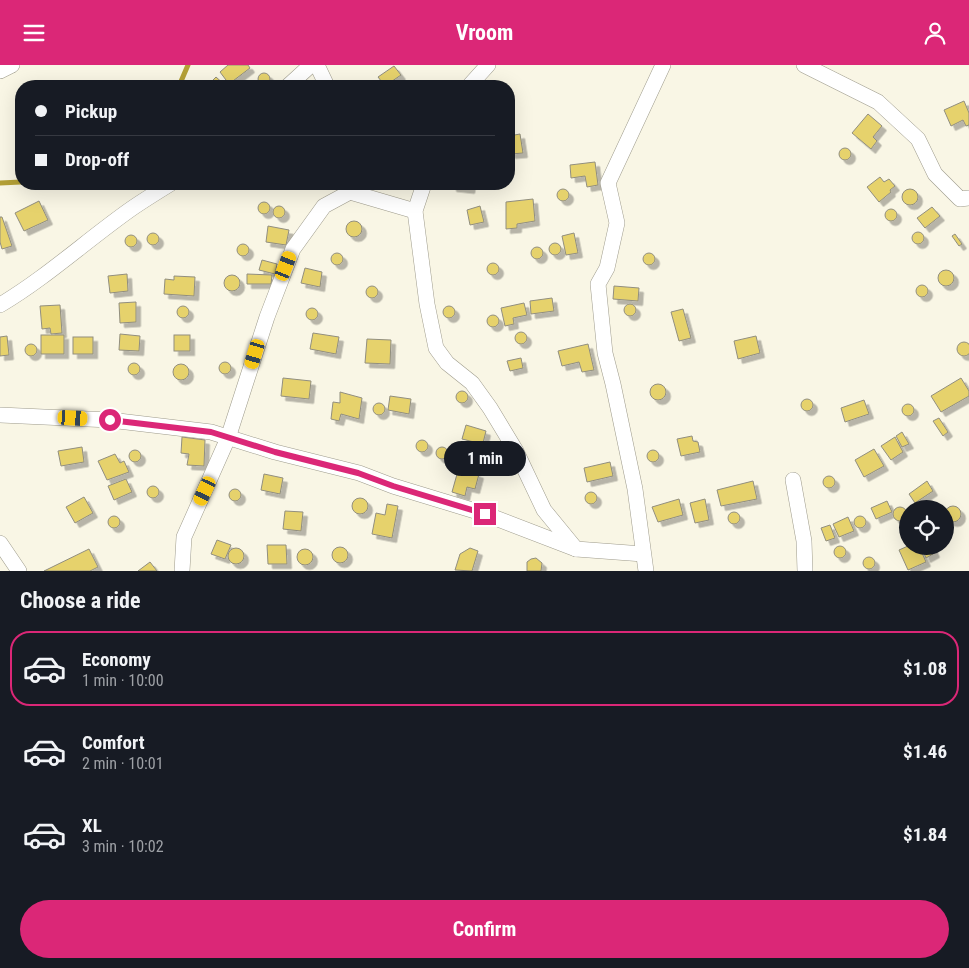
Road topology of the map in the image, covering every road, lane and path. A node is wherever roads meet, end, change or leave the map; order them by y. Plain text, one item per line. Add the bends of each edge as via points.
1 (12, 65) edge
2 (311, 65) edge
3 (316, 65) edge
4 (488, 65) edge
5 (663, 65) edge
6 (804, 65) edge
7 (0, 71) edge
8 (295, 80) edge
9 (324, 80) edge
10 (474, 80) edge
11 (160, 190) edge
12 (348, 190) edge
13 (357, 190) edge
14 (422, 190) edge
15 (969, 198) edge
16 (415, 211) junction
17 (0, 305) edge
18 (0, 415) edge
19 (228, 438) junction
20 (793, 480) dead end
21 (0, 543) edge
22 (576, 549) junction
23 (643, 554) junction
24 (19, 571) edge
25 (182, 571) edge
26 (646, 571) edge
27 (805, 571) edge

1 - 7 street
2 - 8 street
3 - 9 street
4 - 10 street
5 - 23 street via 608,183 617,223 607,268 598,284 605,353 635,489
6 - 15 street via 878,103 918,139 934,174 960,199
11 - 17 street
12 - 19 street via 324,207 293,249
13 - 16 street
14 - 16 street
16 - 22 street via 436,349 447,363 472,383 490,408 516,451 544,511
18 - 19 street via 110,420 211,432
19 - 22 street via 358,473 485,514
19 - 25 street via 184,537
20 - 27 street via 804,541
21 - 24 street
22 - 23 street
23 - 26 street

